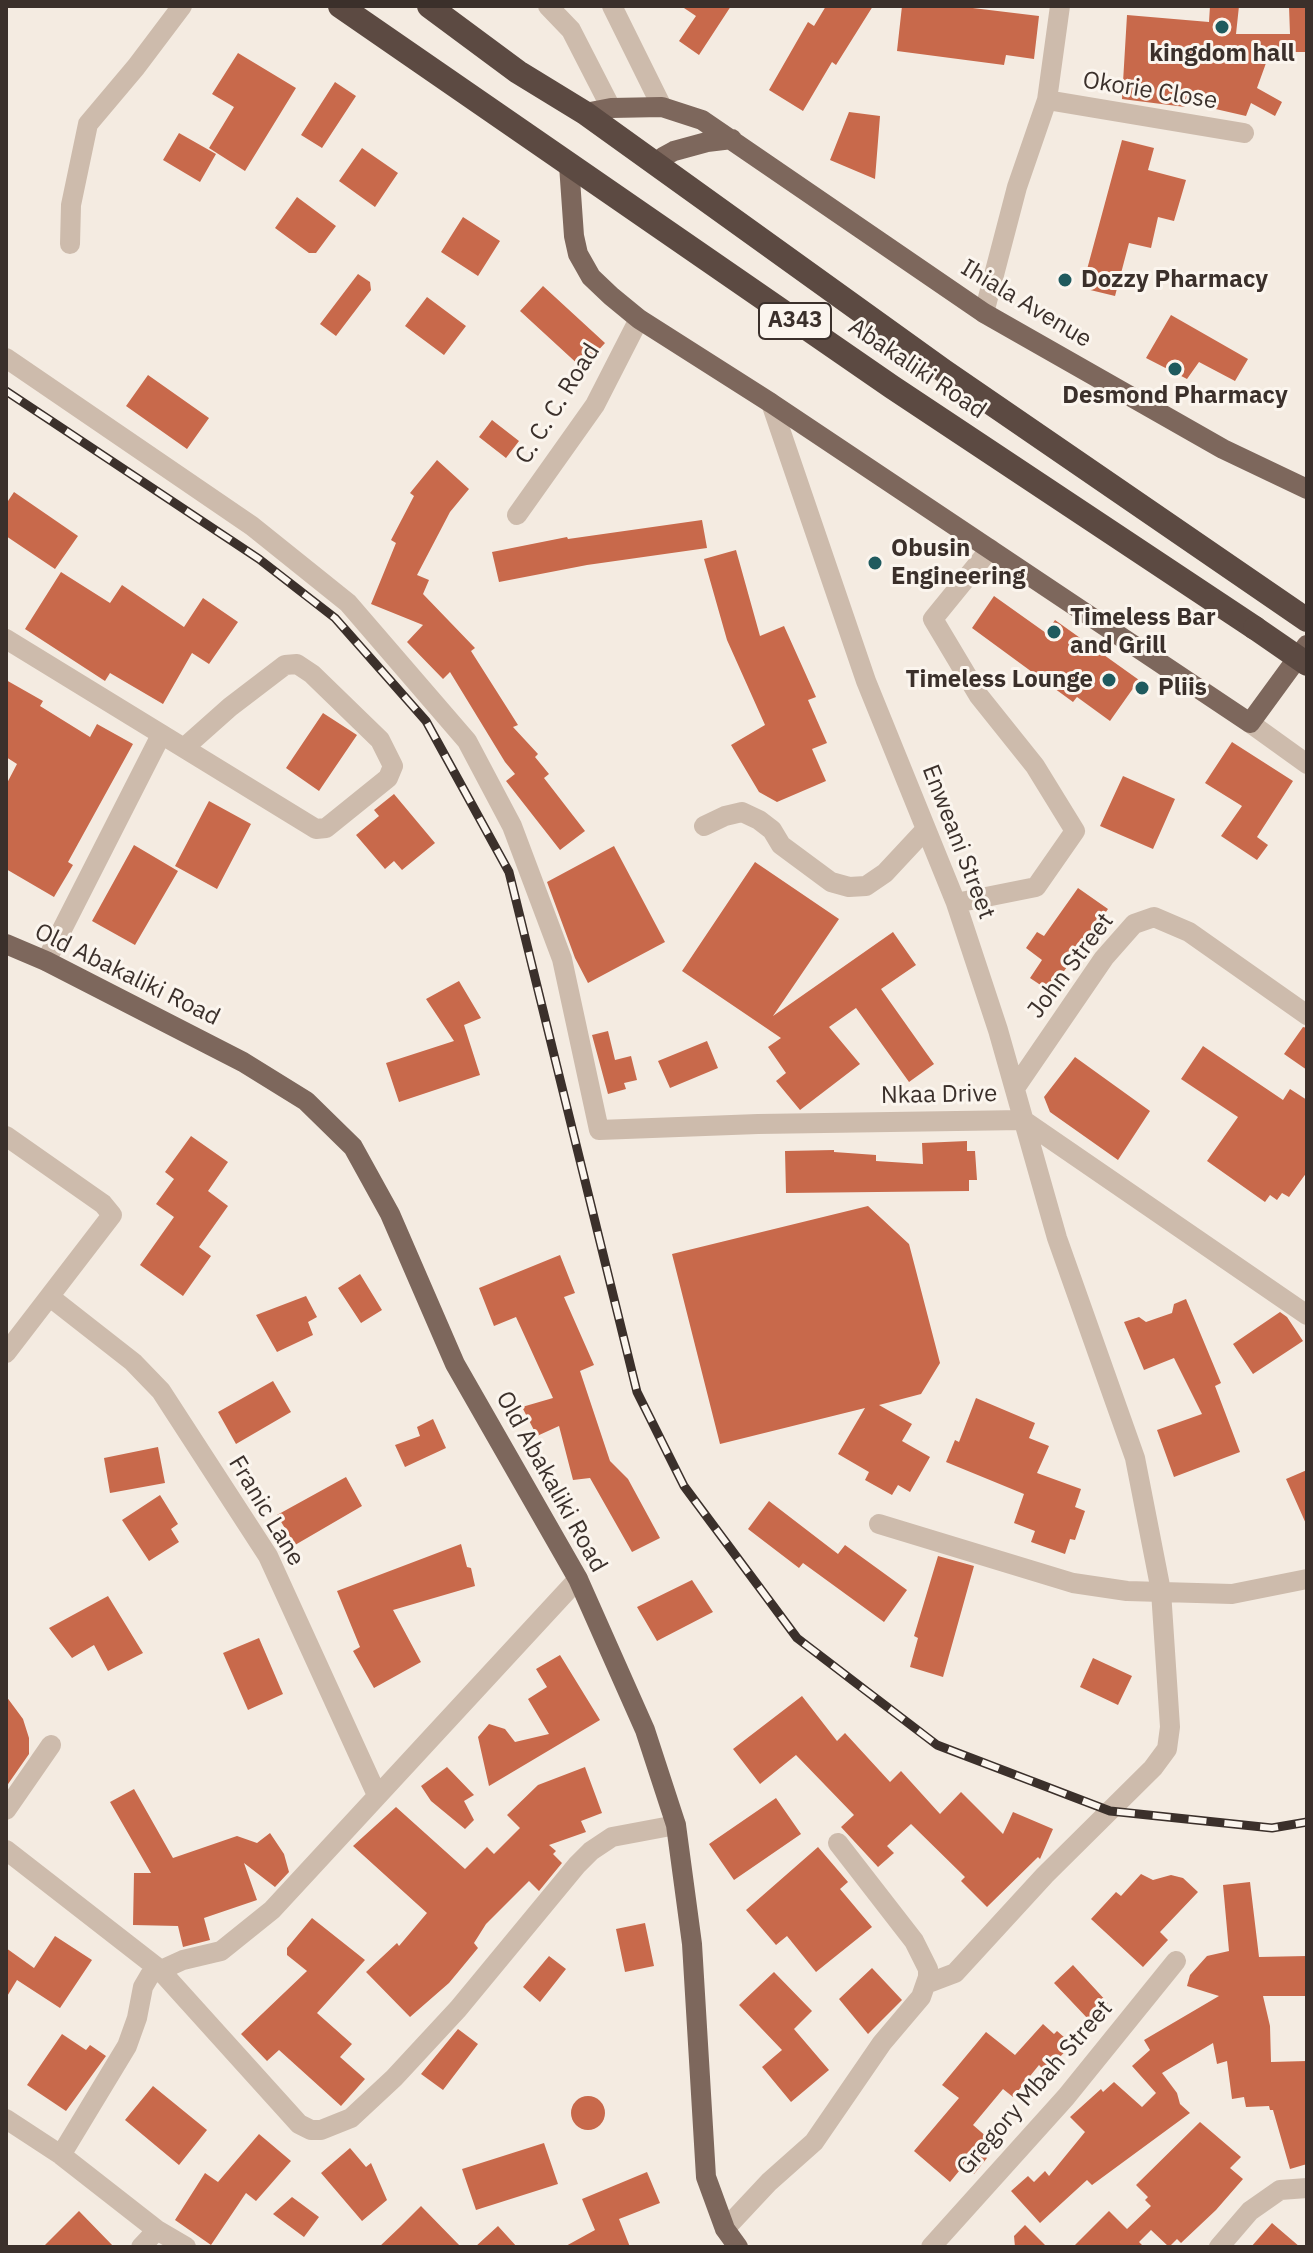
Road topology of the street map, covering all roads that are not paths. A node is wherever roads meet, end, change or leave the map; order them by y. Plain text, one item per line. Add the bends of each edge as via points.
1 (182, 6) edge
2 (340, 6) edge
3 (429, 6) edge
4 (548, 6) edge
5 (612, 6) edge
6 (1060, 6) edge
7 (1047, 100) junction
8 (662, 107) junction
9 (611, 108) junction
10 (585, 113) junction
11 (1244, 133) dead end
12 (732, 139) junction
13 (569, 165) junction
14 (659, 166) junction
15 (604, 189) junction
16 (572, 205) junction
17 (70, 244) dead end
18 (984, 313) junction
19 (639, 319) junction
20 (6, 358) edge
21 (771, 403) junction
22 (1307, 489) edge
23 (517, 515) dead end
24 (990, 549) junction
25 (1307, 620) edge
26 (6, 639) edge
27 (1307, 645) edge
28 (1307, 664) edge
29 (1250, 723) junction
30 (161, 735) junction
31 (185, 747) junction
32 (1307, 764) edge
33 (704, 826) dead end
34 (926, 829) junction
35 (956, 903) junction
36 (6, 944) edge
37 (46, 961) junction
38 (1307, 1015) edge
39 (1015, 1088) junction
40 (1023, 1120) junction
41 (6, 1136) edge
42 (50, 1297) junction
43 (1307, 1315) edge
44 (6, 1353) edge
45 (879, 1524) dead end
46 (578, 1579) junction
47 (1307, 1579) edge
48 (1161, 1591) junction
49 (51, 1745) dead end
50 (377, 1795) junction
51 (6, 1810) edge
52 (676, 1825) junction
53 (838, 1843) dead end
54 (6, 1850) edge
55 (1176, 1961) dead end
56 (159, 1969) junction
57 (926, 1984) junction
58 (6, 2119) edge
59 (61, 2155) junction
60 (1307, 2188) edge
61 (725, 2229) junction
62 (157, 2230) junction
63 (141, 2247) edge
64 (186, 2247) edge
65 (738, 2247) edge
66 (931, 2247) edge
67 (1219, 2247) edge

1 - 17 street via 88,124 71,205
2 - 13 highway, Abakaliki Road / A343
3 - 10 highway, Abakaliki Road / A343 via 518,72
4 - 9 street via 571,30
5 - 8 street
6 - 7 street
7 - 11 street, Okorie Close
7 - 18 street via 1017,187
8 - 9 main road, Ihiala Avenue
8 - 12 main road, Ihiala Avenue via 702,120
9 - 10 main road, Ihiala Avenue
10 - 14 highway, Abakaliki Road / A343
12 - 14 main road via 674,151
12 - 18 main road, Ihiala Avenue
13 - 15 highway, Abakaliki Road / A343
13 - 16 main road
14 - 25 highway, Abakaliki Road / A343 via 944,371
15 - 16 main road
15 - 28 highway, Abakaliki Road / A343, bridge
16 - 19 main road via 582,266
18 - 22 main road, Ihiala Avenue via 1223,449
19 - 21 main road
19 - 23 street, C. C. C. Road via 595,405
20 - 40 street, Nkaa Drive via 252,526 348,603 467,741 512,826 562,959 599,1130
21 - 24 main road
21 - 34 street, Enweani Street via 866,681
24 - 29 main road
24 - 35 street via 933,619 979,696 1035,766 1075,831 1036,887
26 - 30 street
27 - 29 main road
29 - 32 street
30 - 31 street
30 - 37 street
31 - 31 street via 285,665 297,664 380,740 393,766 388,778 326,828 316,829
33 - 34 street via 742,812 772,830 799,860 831,882 849,887 866,886 885,873
34 - 35 street, Enweani Street
35 - 39 street, Enweani Street
36 - 37 main road, Old Abakaliki Road
37 - 46 main road, Old Abakaliki Road via 243,1062 306,1101 353,1147 390,1214 455,1364
38 - 39 street, John Street via 1189,932 1154,917 1134,924 1104,958
39 - 40 street, Enweani Street
40 - 43 street, Nkaa Drive
40 - 48 street, Enweani Street via 1057,1238 1135,1458
41 - 42 street via 112,1215
42 - 44 street
42 - 50 street, Franic Lane via 133,1362 169,1404 268,1556
45 - 48 street via 1073,1583
46 - 50 street
46 - 52 main road, Old Abakaliki Road via 645,1730
47 - 48 street via 1232,1594
48 - 57 street, Enweani Street via 1167,1749 955,1973
49 - 51 street
50 - 56 street via 272,1910 234,1943
52 - 56 street via 612,1837 591,1851 394,2078 351,2118 321,2130 299,2124
52 - 61 main road, Old Abakaliki Road via 692,1944 706,2177
53 - 57 street via 914,1941 928,1969
54 - 56 street
55 - 66 street, Gregory Mbah Street via 1066,2097
56 - 59 street via 143,1987 127,2046
57 - 61 street via 814,2142
58 - 59 street
59 - 62 street
60 - 67 street via 1280,2190 1250,2211
61 - 65 main road, Old Abakaliki Road
62 - 63 street
62 - 64 street

